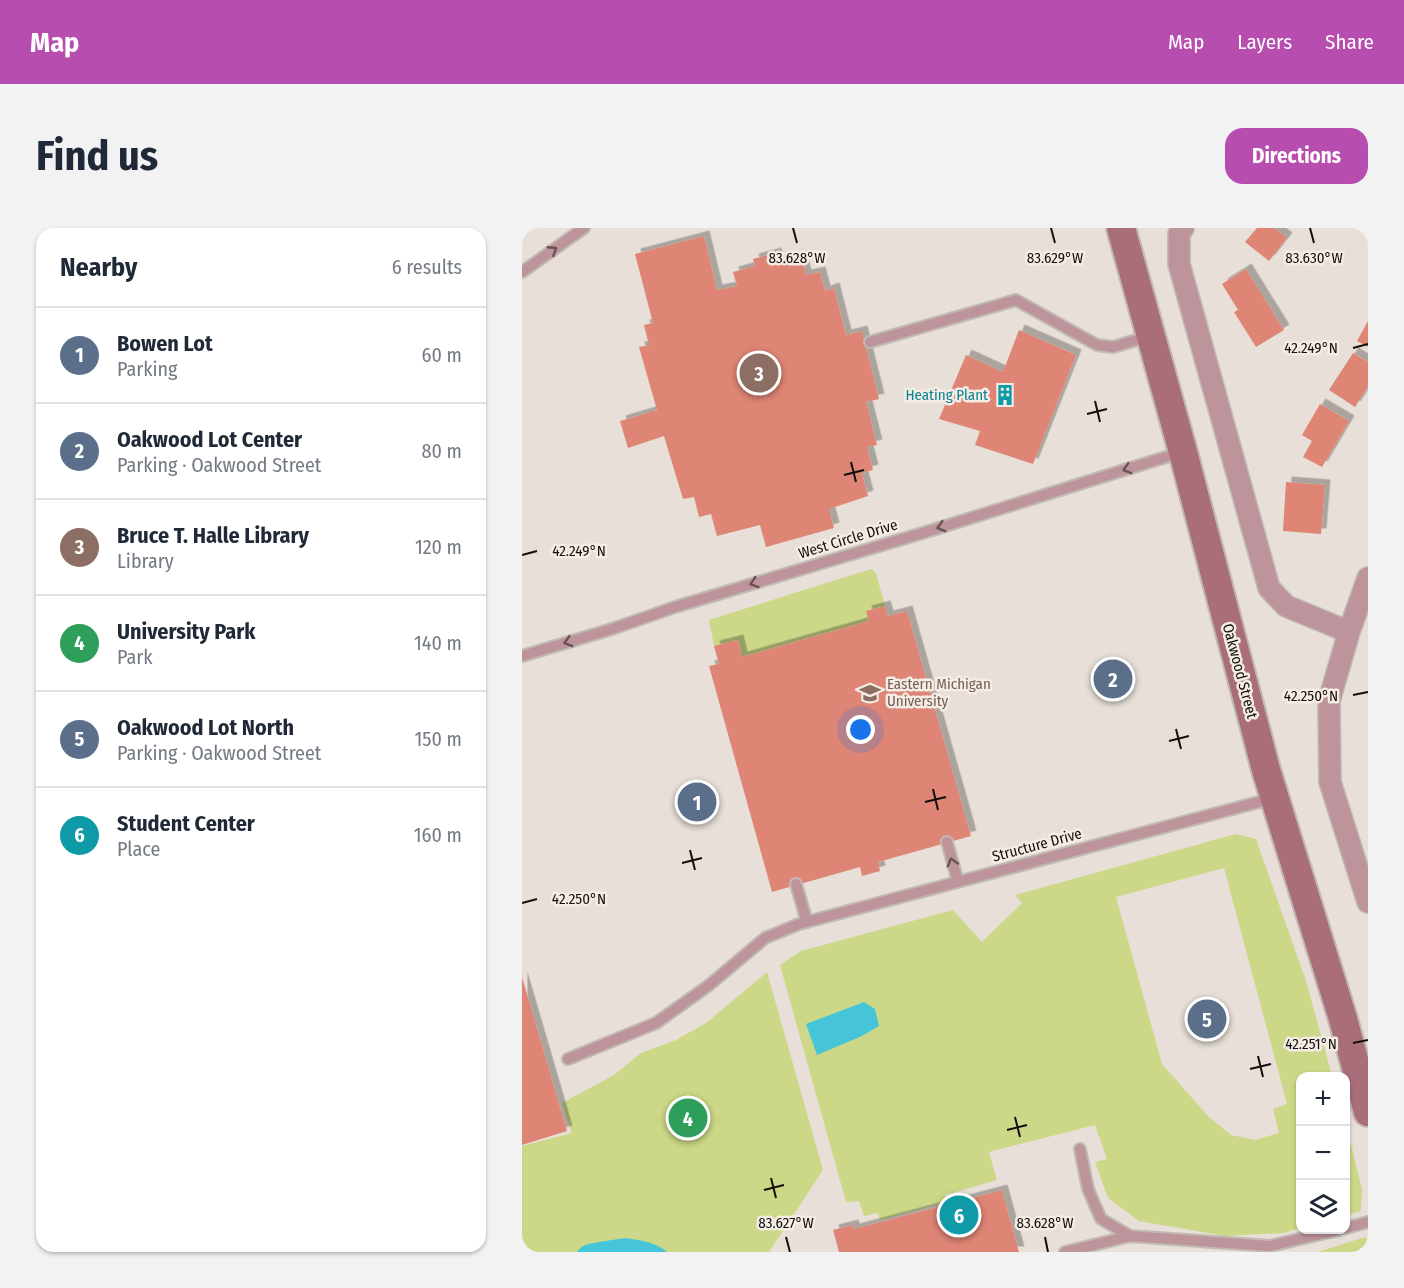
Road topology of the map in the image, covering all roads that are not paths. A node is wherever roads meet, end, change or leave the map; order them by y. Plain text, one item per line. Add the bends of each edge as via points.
1 (584, 228) edge
2 (1121, 228) edge
3 (1180, 230) edge
4 (522, 272) edge
5 (1151, 336) junction
6 (870, 342) dead end
7 (1183, 452) junction
8 (1368, 578) edge
9 (1349, 632) junction
10 (522, 656) edge
11 (1274, 798) junction
12 (947, 842) dead end
13 (958, 882) junction
14 (796, 884) dead end
15 (1368, 902) edge
16 (807, 922) junction
17 (568, 1059) dead end
18 (1368, 1112) edge
19 (1080, 1149) dead end
20 (1368, 1222) edge
21 (1350, 1227) edge
22 (1321, 1234) edge
23 (1130, 1236) junction
24 (1065, 1252) edge

4 -> 1 lane
2 - 5 street, Oakwood Street
3 - 9 street via 1179,264 1269,588 1286,606
5 - 6 lane via 1113,347 1097,345 1016,300
5 - 7 street, Oakwood Street
7 -> 10 lane, West Circle Drive
7 - 11 street, Oakwood Street
8 - 9 street
9 - 15 street via 1329,701 1330,782
11 - 13 lane, Structure Drive
11 - 18 street, Oakwood Street
13 -> 12 lane
13 - 16 lane, Structure Drive
14 - 16 lane
16 - 17 lane, Structure Drive via 765,938 656,1023
19 - 23 lane via 1088,1189 1101,1219
20 - 21 lane
22 - 23 lane via 1270,1246
23 - 24 lane

